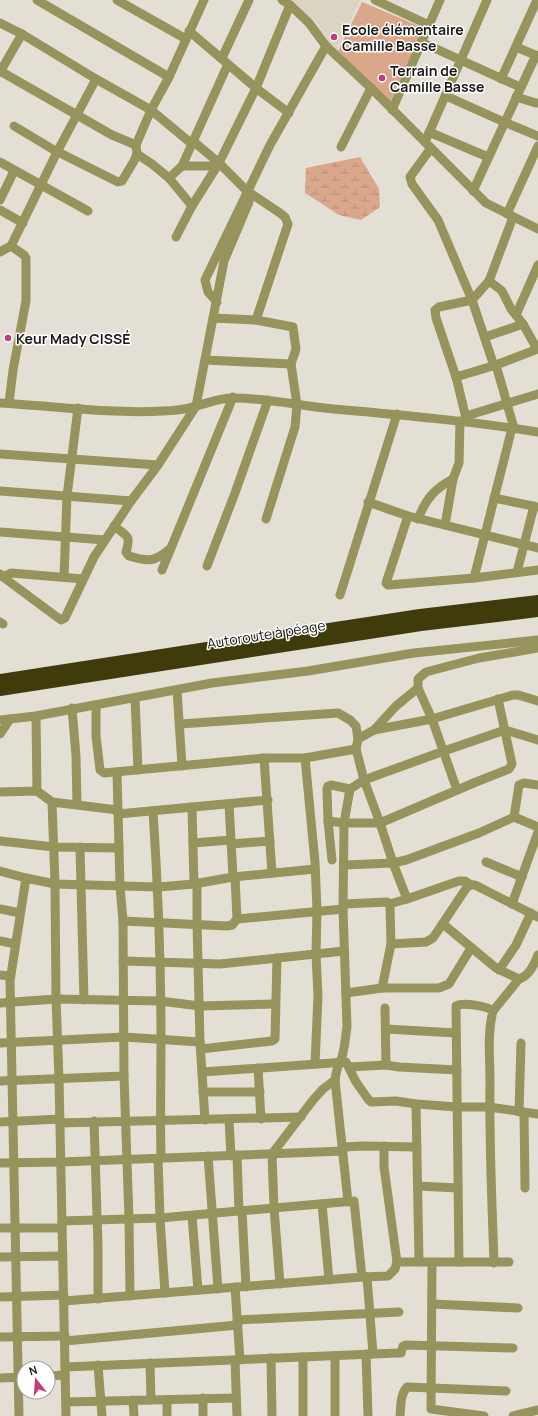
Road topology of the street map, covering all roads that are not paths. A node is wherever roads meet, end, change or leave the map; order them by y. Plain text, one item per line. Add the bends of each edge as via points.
1 (37, 0) edge
2 (117, 0) edge
3 (249, 0) edge
4 (375, 0) edge
5 (440, 0) edge
6 (487, 0) edge
7 (537, 0) edge
8 (202, 1) edge
9 (284, 1) edge
10 (52, 4) edge
11 (535, 13) edge
12 (0, 23) edge
13 (429, 25) junction
14 (22, 34) junction
15 (187, 35) junction
16 (421, 42) junction
17 (326, 46) junction
18 (516, 47) junction
19 (537, 56) edge
20 (461, 60) junction
21 (225, 61) junction
22 (0, 71) edge
23 (169, 77) junction
24 (501, 79) junction
25 (96, 80) junction
26 (520, 87) junction
27 (256, 88) junction
28 (371, 88) junction
29 (446, 96) junction
30 (516, 97) junction
31 (538, 102) edge
32 (152, 110) junction
33 (392, 110) junction
34 (289, 113) junction
35 (76, 115) junction
36 (504, 122) junction
37 (14, 126) dead end
38 (429, 132) junction
39 (538, 136) edge
40 (192, 142) junction
41 (428, 145) junction
42 (538, 146) edge
43 (341, 147) dead end
44 (136, 149) junction
45 (56, 152) junction
46 (488, 157) junction
47 (0, 162) edge
48 (218, 165) junction
49 (182, 166) junction
50 (14, 170) junction
51 (170, 178) junction
52 (41, 185) junction
53 (246, 192) junction
54 (473, 192) junction
55 (0, 200) edge
56 (192, 206) junction
57 (0, 210) edge
58 (88, 211) dead end
59 (510, 216) junction
60 (23, 223) junction
61 (538, 229) edge
62 (176, 237) dead end
63 (11, 246) junction
64 (0, 252) edge
65 (538, 265) edge
66 (489, 281) junction
67 (472, 300) junction
68 (217, 302) junction
69 (516, 315) junction
70 (213, 318) junction
71 (256, 320) junction
72 (523, 324) junction
73 (485, 338) junction
74 (538, 349) edge
75 (205, 360) junction
76 (291, 364) junction
77 (495, 365) junction
78 (456, 377) junction
79 (538, 394) edge
80 (233, 397) junction
81 (268, 400) junction
82 (5, 403) edge
83 (507, 403) junction
84 (297, 405) junction
85 (196, 406) junction
86 (78, 408) junction
87 (397, 414) junction
88 (464, 420) junction
89 (513, 428) junction
90 (538, 432) edge
91 (0, 454) edge
92 (71, 458) junction
93 (158, 465) junction
94 (453, 479) junction
95 (0, 491) edge
96 (68, 496) junction
97 (494, 498) junction
98 (131, 501) junction
99 (368, 502) junction
100 (536, 506) edge
101 (408, 516) junction
102 (266, 519) dead end
103 (418, 519) junction
104 (445, 525) junction
105 (114, 526) junction
106 (0, 532) edge
107 (485, 535) junction
108 (66, 538) junction
109 (105, 540) junction
110 (524, 545) junction
111 (172, 548) junction
112 (538, 548) edge
113 (207, 566) dead end
114 (162, 570) dead end
115 (538, 570) edge
116 (517, 572) junction
117 (2, 576) edge
118 (64, 577) junction
119 (83, 578) junction
120 (474, 578) junction
121 (340, 595) dead end
122 (538, 601) edge
123 (538, 611) edge
124 (538, 640) edge
125 (538, 648) edge
126 (0, 680) edge
127 (418, 688) junction
128 (0, 690) edge
129 (177, 690) junction
130 (135, 698) junction
131 (498, 699) junction
132 (538, 701) edge
133 (96, 705) junction
134 (72, 708) junction
135 (36, 716) junction
136 (10, 719) junction
137 (432, 719) junction
138 (0, 720) edge
139 (180, 724) junction
140 (374, 730) junction
141 (505, 730) junction
142 (0, 734) edge
143 (358, 739) junction
144 (538, 740) edge
145 (356, 749) junction
146 (444, 751) junction
147 (264, 758) junction
148 (305, 758) junction
149 (182, 766) junction
150 (138, 770) junction
151 (117, 772) junction
152 (364, 780) junction
153 (538, 785) edge
154 (350, 789) junction
155 (457, 790) junction
156 (37, 791) junction
157 (0, 792) edge
158 (268, 800) junction
159 (52, 802) junction
160 (77, 804) junction
161 (229, 804) junction
162 (192, 807) junction
163 (327, 809) junction
164 (310, 810) junction
165 (153, 811) junction
166 (118, 812) junction
167 (514, 817) junction
168 (328, 821) junction
169 (380, 822) junction
170 (344, 823) junction
171 (538, 827) edge
172 (538, 832) edge
173 (0, 840) edge
174 (231, 842) junction
175 (270, 842) junction
176 (193, 843) junction
177 (54, 847) junction
178 (80, 847) junction
179 (119, 848) junction
180 (332, 860) junction
181 (344, 862) junction
182 (486, 862) dead end
183 (393, 863) junction
184 (315, 866) junction
185 (0, 871) edge
186 (272, 873) junction
187 (234, 877) junction
188 (522, 877) junction
189 (26, 878) junction
190 (55, 884) junction
191 (195, 884) junction
192 (81, 885) junction
193 (471, 885) junction
194 (120, 886) junction
195 (158, 887) junction
196 (407, 899) junction
197 (389, 904) junction
198 (512, 904) junction
199 (343, 907) junction
200 (0, 909) edge
201 (317, 910) junction
202 (20, 913) junction
203 (534, 915) edge
204 (237, 919) junction
205 (123, 921) junction
206 (159, 923) junction
207 (197, 924) junction
208 (442, 924) junction
209 (0, 941) edge
210 (16, 944) junction
211 (391, 944) junction
212 (471, 948) junction
213 (344, 951) junction
214 (316, 954) junction
215 (538, 956) edge
216 (276, 958) junction
217 (123, 961) junction
218 (159, 963) junction
219 (198, 964) junction
220 (499, 970) junction
221 (0, 974) edge
222 (10, 976) junction
223 (519, 979) junction
224 (382, 988) junction
225 (346, 993) junction
226 (56, 999) junction
227 (84, 1000) junction
228 (123, 1000) junction
229 (160, 1001) junction
230 (0, 1002) edge
231 (10, 1002) junction
232 (275, 1004) junction
233 (200, 1006) junction
234 (385, 1008) dead end
235 (493, 1011) junction
236 (386, 1030) junction
237 (456, 1033) junction
238 (124, 1037) junction
239 (161, 1039) junction
240 (57, 1041) junction
241 (11, 1042) junction
242 (0, 1043) edge
243 (521, 1043) dead end
244 (201, 1045) junction
245 (340, 1062) junction
246 (316, 1064) junction
247 (386, 1065) junction
248 (350, 1067) junction
249 (258, 1068) junction
250 (457, 1070) junction
251 (202, 1072) junction
252 (124, 1076) junction
253 (59, 1079) junction
254 (335, 1080) junction
255 (0, 1081) edge
256 (12, 1081) junction
257 (203, 1092) junction
258 (260, 1092) junction
259 (416, 1104) junction
260 (457, 1107) junction
261 (489, 1107) junction
262 (522, 1112) junction
263 (538, 1114) edge
264 (301, 1117) junction
265 (229, 1119) junction
266 (261, 1119) junction
267 (160, 1120) junction
268 (205, 1120) junction
269 (13, 1121) junction
270 (60, 1121) junction
271 (127, 1121) junction
272 (0, 1122) edge
273 (94, 1122) junction
274 (384, 1146) junction
275 (418, 1148) junction
276 (343, 1149) junction
277 (272, 1154) junction
278 (234, 1155) junction
279 (208, 1156) junction
280 (160, 1158) junction
281 (126, 1160) junction
282 (95, 1161) junction
283 (61, 1162) junction
284 (0, 1163) edge
285 (14, 1163) junction
286 (418, 1186) junction
287 (458, 1188) junction
288 (525, 1188) dead end
289 (348, 1202) junction
290 (322, 1204) junction
291 (274, 1208) junction
292 (241, 1211) junction
293 (211, 1214) junction
294 (192, 1216) junction
295 (160, 1218) junction
296 (130, 1219) junction
297 (98, 1220) junction
298 (62, 1225) junction
299 (0, 1228) edge
300 (15, 1228) junction
301 (16, 1256) junction
302 (63, 1256) junction
303 (0, 1257) edge
304 (397, 1262) junction
305 (419, 1262) junction
306 (432, 1262) junction
307 (459, 1262) junction
308 (494, 1262) junction
309 (509, 1262) dead end
310 (364, 1277) junction
311 (329, 1280) junction
312 (280, 1284) junction
313 (246, 1286) junction
314 (235, 1287) junction
315 (218, 1289) junction
316 (198, 1290) junction
317 (165, 1293) junction
318 (130, 1296) junction
319 (0, 1297) edge
320 (16, 1297) junction
321 (64, 1298) junction
322 (98, 1299) junction
323 (432, 1304) junction
324 (518, 1308) dead end
325 (399, 1312) dead end
326 (370, 1313) junction
327 (237, 1323) junction
328 (0, 1337) edge
329 (17, 1337) junction
330 (65, 1339) junction
331 (431, 1345) junction
332 (513, 1348) dead end
333 (370, 1354) junction
334 (335, 1356) junction
335 (303, 1357) junction
336 (271, 1358) junction
337 (19, 1360) edge
338 (237, 1360) junction
339 (150, 1363) junction
340 (98, 1365) junction
341 (65, 1371) junction
342 (56, 1374) edge
343 (16, 1377) edge
344 (0, 1378) edge
345 (431, 1387) junction
346 (506, 1391) dead end
347 (203, 1398) junction
348 (236, 1398) junction
349 (20, 1400) edge
350 (133, 1400) junction
351 (151, 1400) junction
352 (166, 1400) junction
353 (101, 1401) junction
354 (66, 1402) junction
355 (538, 1410) edge
356 (19, 1416) edge
357 (66, 1416) edge
358 (102, 1416) edge
359 (134, 1416) edge
360 (167, 1416) edge
361 (203, 1416) edge
362 (237, 1416) edge
363 (272, 1416) edge
364 (303, 1416) edge
365 (335, 1416) edge
366 (368, 1416) edge
367 (400, 1416) edge
368 (484, 1416) edge
369 (513, 1416) edge

1 - 10 street
2 - 15 street
3 - 21 street
4 - 13 street
5 - 13 street
6 - 20 street
7 - 11 street
8 - 15 street
9 - 17 street via 309,23
9 - 27 street
10 - 23 street
11 - 18 street
12 - 14 street
13 - 16 street
14 - 22 street
14 - 25 street
15 - 21 street
15 - 23 street
16 - 20 street
16 - 33 street
17 - 28 street
17 - 34 street
18 - 19 street
18 - 24 street
19 - 26 street
20 - 24 street
20 - 29 street
21 - 27 street
21 - 40 street
22 - 35 street
23 - 32 street
24 - 26 street
25 - 32 street
25 - 35 street
26 - 30 street
27 - 34 street
27 - 48 street
28 - 33 street
28 - 43 street
29 - 36 street
29 - 38 street
30 - 31 street
30 - 36 street
32 - 40 street
32 - 44 street
33 - 41 street
34 - 53 street
35 - 44 street
35 - 45 street
36 - 39 street
36 - 46 street
37 - 45 street
38 - 41 street
38 - 46 street
40 - 48 street
40 - 49 street
41 - 54 street
41 - 67 street via 410,177 412,184 438,220
42 - 59 street
44 - 45 street via 134,161 120,182
44 - 51 street
45 - 52 street
46 - 54 street
47 - 50 street
48 - 49 street
48 - 53 street
48 - 56 street
49 - 51 street
50 - 52 street
50 - 55 street
51 - 56 street
52 - 58 street
52 - 60 street
53 - 68 street via 249,202 224,261
53 - 68 street via 204,280 208,292
53 - 71 street via 280,213 288,224
54 - 59 street via 486,203
56 - 62 street
57 - 60 street
59 - 61 street
59 - 66 street
60 - 63 street
63 - 64 street
63 - 82 street via 26,258 26,301
65 - 69 street
66 - 67 street
66 - 69 street via 501,290
67 - 73 street
67 - 78 street via 435,310
68 - 70 street
69 - 72 street
70 - 71 street
70 - 75 street
71 - 76 street via 293,327 296,349
72 - 73 street
72 - 74 street
73 - 77 street
74 - 77 street
75 - 76 street
75 - 85 street
76 - 84 street
77 - 78 street
77 - 83 street
78 - 88 street
79 - 83 street
80 - 81 street
80 - 85 street
80 - 111 street
81 - 84 street
81 - 113 street
82 - 86 street
83 - 88 street
83 - 89 street
84 - 87 street
84 - 102 street via 295,427
85 - 86 street via 136,412
85 - 93 street
86 - 92 street
87 - 88 street
87 - 99 street
88 - 89 street
88 - 94 street via 459,463
89 - 90 street
89 - 97 street
91 - 92 street
92 - 93 street
92 - 96 street
93 - 98 street
94 - 103 street via 440,486 425,504
94 - 104 street
95 - 96 street
96 - 98 street
96 - 108 street
97 - 100 street
97 - 107 street
98 - 105 street
99 - 101 street
99 - 121 street
100 - 110 street
101 - 103 street
101 - 120 street via 386,585
103 - 104 street
104 - 107 street
105 - 109 street
105 - 111 street via 129,538 126,552 129,556 142,560 157,559
106 - 108 street
107 - 110 street
107 - 120 street
108 - 109 street
108 - 118 street
109 - 119 street
110 - 112 street
110 - 116 street
111 - 114 street
115 - 116 street
116 - 120 street
117 - 118 street via 11,573
117 - 119 street via 61,620 66,618
118 - 119 street
122 - 126 highway via 420,615
123 - 128 highway, Autoroute à péage via 421,625
124 - 129 street via 414,653
125 - 127 street via 479,658 426,672 418,679
127 - 137 street
127 - 140 street via 396,706
129 - 130 street
129 - 139 street
130 - 133 street
130 - 150 street
131 - 132 street via 518,695
131 - 137 street
131 - 141 street
133 - 134 street
133 - 151 street via 100,770 104,773
134 - 135 street
134 - 160 street
135 - 136 street
135 - 156 street
136 - 138 street
136 - 142 street
137 - 140 street
137 - 146 street
139 - 143 street via 338,712 356,726
139 - 149 street
140 - 143 street
141 - 144 street
141 - 146 street
141 - 155 street via 512,767
143 - 145 street
145 - 148 street
145 - 152 street
146 - 152 street
146 - 155 street
147 - 148 street
147 - 149 street
147 - 158 street
148 - 164 street
149 - 150 street
150 - 151 street
151 - 166 street
152 - 154 street
152 - 169 street
153 - 167 street via 519,785
154 - 163 street via 328,786
154 - 170 street
155 - 169 street
156 - 157 street
156 - 159 street
158 - 161 street
158 - 175 street
159 - 160 street
159 - 177 street
160 - 166 street
161 - 162 street
161 - 174 street
162 - 165 street
162 - 176 street
163 - 164 street
163 - 168 street
164 - 184 street
165 - 166 street
165 - 195 street
166 - 179 street
167 - 171 street
167 - 183 street via 479,833
168 - 170 street
168 - 180 street
169 - 170 street
169 - 183 street
170 - 181 street
172 - 188 street
173 - 177 street
174 - 175 street
174 - 176 street
174 - 187 street
175 - 186 street
176 - 191 street
177 - 178 street
177 - 190 street
178 - 179 street
178 - 192 street
179 - 194 street
180 - 181 street
180 - 184 street
181 - 183 street
181 - 199 street
182 - 188 street
183 - 196 street
184 - 186 street
184 - 201 street
185 - 189 street
186 - 187 street
187 - 191 street
187 - 204 street
188 - 198 street
189 - 190 street
189 - 202 street
190 - 192 street
190 - 226 street
191 - 195 street
191 - 207 street
192 - 194 street
192 - 227 street
193 - 196 street via 459,881
193 - 198 street
193 - 208 street via 467,887
194 - 195 street
194 - 205 street
195 - 206 street
196 - 197 street
197 - 199 street via 387,902
197 - 211 street
198 - 203 street
199 - 201 street
199 - 213 street
200 - 202 street
201 - 204 street
201 - 214 street
202 - 210 street
203 - 220 street
204 - 207 street via 232,925 227,926
205 - 206 street
205 - 217 street
206 - 207 street
206 - 218 street
207 - 219 street
208 - 211 street via 433,938 426,942
208 - 212 street
209 - 210 street
210 - 222 street
211 - 224 street
212 - 220 street
212 - 224 street via 449,984 444,987
213 - 214 street
213 - 225 street
214 - 216 street
214 - 246 street
215 - 223 street via 525,977
216 - 219 street
216 - 232 street
217 - 218 street
217 - 228 street
218 - 219 street
218 - 229 street
219 - 233 street
220 - 223 street
221 - 222 street
222 - 231 street
223 - 235 street
224 - 225 street
225 - 245 street via 347,1027
226 - 227 street
226 - 231 street
226 - 240 street
227 - 228 street
228 - 229 street
228 - 238 street
229 - 233 street
229 - 239 street
230 - 231 street
231 - 241 street
232 - 233 street
232 - 244 street via 276,1036 272,1041
233 - 244 street
234 - 236 street
235 - 237 street via 488,1007 458,1004
235 - 261 street
236 - 237 street
236 - 247 street
237 - 250 street
238 - 239 street
238 - 240 street
238 - 252 street
239 - 244 street
239 - 267 street
240 - 241 street
240 - 253 street
241 - 242 street
241 - 256 street
243 - 262 street
244 - 251 street
245 - 246 street
245 - 248 street via 346,1062
245 - 254 street
246 - 249 street
247 - 248 street
247 - 250 street
248 - 259 street via 356,1082 371,1102 396,1101
249 - 251 street
249 - 258 street
250 - 260 street
251 - 257 street
252 - 253 street
252 - 271 street
253 - 256 street
253 - 270 street
254 - 264 street via 323,1089
254 - 276 street
255 - 256 street
256 - 269 street
257 - 258 street
257 - 268 street
258 - 266 street
259 - 260 street
259 - 275 street
260 - 261 street
260 - 287 street
261 - 262 street
261 - 308 street
262 - 263 street
262 - 288 street
264 - 266 street
264 - 277 street
265 - 266 street
265 - 268 street
265 - 278 street
267 - 268 street
267 - 271 street
267 - 280 street
269 - 270 street
269 - 272 street
269 - 285 street
270 - 273 street
270 - 283 street
271 - 273 street
271 - 281 street
273 - 282 street
274 - 275 street
274 - 276 street
274 - 304 street via 384,1167
275 - 286 street
276 - 277 street
276 - 289 street
277 - 278 street
277 - 291 street
278 - 279 street
278 - 292 street
279 - 280 street
279 - 293 street
280 - 281 street
280 - 295 street
281 - 282 street
281 - 296 street
282 - 283 street
282 - 297 street
283 - 285 street
283 - 298 street
284 - 285 street
285 - 300 street
286 - 287 street
286 - 305 street
287 - 307 street
289 - 290 street
289 - 310 street via 354,1201
290 - 291 street
290 - 311 street
291 - 292 street
291 - 312 street
292 - 293 street
292 - 313 street
293 - 294 street
293 - 315 street
294 - 295 street
294 - 316 street
295 - 296 street
295 - 317 street
296 - 297 street
296 - 318 street
297 - 298 street
297 - 322 street
298 - 300 street
298 - 302 street
299 - 300 street
300 - 301 street
301 - 302 street
301 - 303 street
301 - 320 street
302 - 321 street
304 - 305 street
304 - 310 street via 395,1269 388,1276
305 - 306 street
306 - 307 street
306 - 323 street
307 - 308 street
308 - 309 street
310 - 311 street
310 - 326 street
311 - 312 street
312 - 313 street
313 - 314 street
314 - 315 street
314 - 327 street
315 - 316 street
316 - 317 street
317 - 318 street
318 - 322 street
319 - 320 street
320 - 321 street
320 - 329 street
321 - 322 street
321 - 330 street
323 - 324 street
323 - 331 street
325 - 326 street
326 - 327 street
326 - 333 street
327 - 330 street
327 - 338 street
328 - 329 street
329 - 330 street
329 - 337 street
330 - 341 street
331 - 332 street
331 - 333 street via 406,1345 403,1346 401,1353
331 - 345 street
333 - 334 street
333 - 366 street
334 - 335 street
334 - 365 street
335 - 336 street
335 - 364 street
336 - 338 street
336 - 363 street
338 - 339 street
338 - 348 street
339 - 340 street
339 - 351 street
340 - 341 street
340 - 353 street
341 - 342 street
341 - 354 street
343 - 344 street
345 - 346 street
345 - 367 street via 407,1387 403,1391
345 - 368 street via 431,1409
347 - 348 street
347 - 352 street
347 - 361 street
348 - 362 street
349 - 356 street
350 - 351 street
350 - 353 street
350 - 359 street
351 - 352 street
352 - 360 street
353 - 354 street
353 - 358 street
354 - 357 street
355 - 369 street

